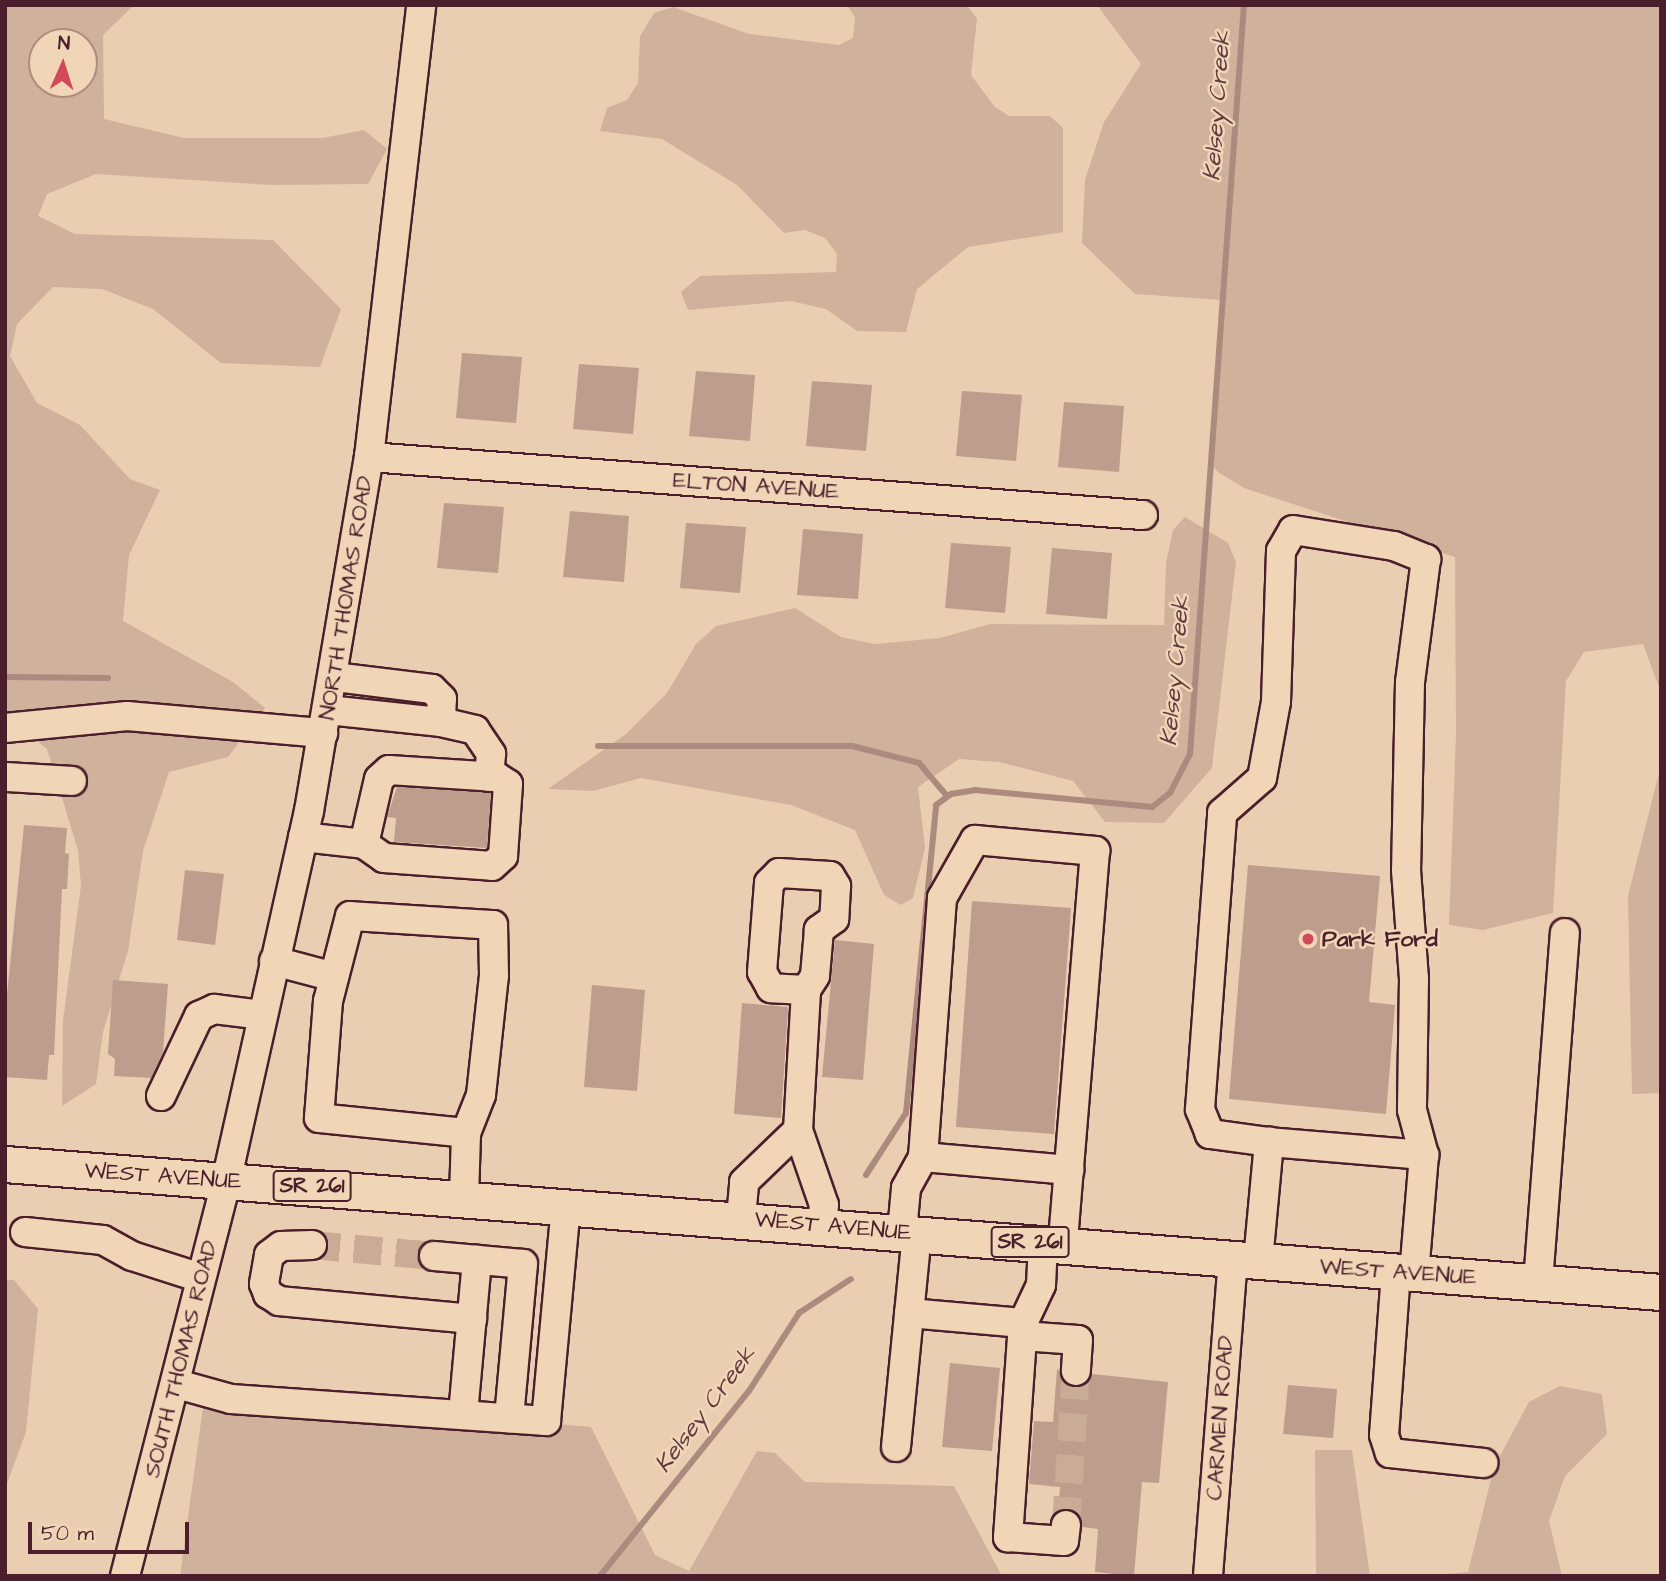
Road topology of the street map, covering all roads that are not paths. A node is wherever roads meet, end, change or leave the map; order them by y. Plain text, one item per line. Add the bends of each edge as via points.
1 (421, 5) edge
2 (369, 457) junction
3 (1143, 515) dead end
4 (334, 677) junction
5 (326, 722) junction
6 (440, 722) junction
7 (5, 728) edge
8 (5, 777) edge
9 (489, 777) junction
10 (72, 781) dead end
11 (303, 837) junction
12 (364, 845) junction
13 (1564, 933) dead end
14 (274, 961) junction
15 (334, 976) junction
16 (806, 990) dead end
17 (262, 1015) junction
18 (161, 1096) dead end
19 (798, 1130) junction
20 (466, 1133) junction
21 (1269, 1142) junction
22 (1424, 1155) junction
23 (923, 1157) junction
24 (5, 1164) edge
25 (1069, 1170) junction
26 (226, 1182) junction
27 (464, 1198) junction
28 (566, 1206) junction
29 (741, 1219) junction
30 (822, 1226) junction
31 (25, 1232) dead end
32 (910, 1233) junction
33 (1053, 1244) junction
34 (312, 1245) tunnel mouth
35 (435, 1256) tunnel mouth
36 (477, 1260) junction
37 (1245, 1260) junction
38 (1405, 1273) junction
39 (201, 1278) junction
40 (1538, 1283) junction
41 (1661, 1292) edge
42 (909, 1313) junction
43 (471, 1319) junction
44 (1022, 1330) junction
45 (1076, 1371) tunnel mouth
46 (177, 1384) junction
47 (463, 1413) junction
48 (509, 1418) junction
49 (896, 1447) dead end
50 (1483, 1463) dead end
51 (1066, 1525) dead end
52 (125, 1576) edge
53 (1208, 1576) edge

1 - 2 street, NORTH THOMAS ROAD
2 - 3 street, ELTON AVENUE
2 - 4 street, NORTH THOMAS ROAD
4 - 5 street, NORTH THOMAS ROAD
4 - 6 street via 432,689 442,699
5 - 6 street
5 - 7 street via 127,716
5 - 11 street, NORTH THOMAS ROAD
6 - 9 street via 475,730 491,754
8 - 10 street
9 - 12 street via 389,770 379,779
9 - 12 street via 508,784 503,856 492,866 384,858
11 - 12 street
11 - 14 street, NORTH THOMAS ROAD
13 - 40 street
14 - 15 street
14 - 17 street, NORTH THOMAS ROAD
15 - 20 street via 319,1118
15 - 20 street via 350,916 493,925 494,975 481,1095
16 - 19 street
17 - 18 street via 214,1009 199,1016
17 - 26 street, NORTH THOMAS ROAD
19 - 29 street via 744,1182
19 - 30 street via 824,1205
20 - 27 street
21 - 22 street
21 - 22 street via 1210,1134 1200,1109 1222,813 1262,778 1276,702 1281,551 1293,530 1394,546 1426,559 1410,682 1406,870 1414,979 1412,1110
21 - 37 street, CARMEN ROAD
22 - 38 street
23 - 25 street
23 - 25 street via 942,898 975,840 1095,850
23 - 32 street via 906,1188
24 - 26 main road, WEST AVENUE / SR 261
25 - 33 street
26 - 27 main road, WEST AVENUE / SR 261
26 - 39 street, SOUTH THOMAS ROAD
27 - 28 main road, WEST AVENUE / SR 261
28 - 29 main road, WEST AVENUE / SR 261
28 - 48 street via 546,1421
29 - 30 main road, WEST AVENUE / SR 261
30 - 32 main road, WEST AVENUE / SR 261
31 - 39 street via 103,1240 132,1256
32 - 33 main road, WEST AVENUE / SR 261
32 - 42 street
33 - 37 main road, WEST AVENUE / SR 261
33 - 44 street
34 - 43 street via 281,1246 269,1255 264,1284 268,1294 279,1301
35 - 36 street
36 - 43 street
36 - 48 street via 523,1264
37 - 38 main road, WEST AVENUE / SR 261
37 - 53 street, CARMEN ROAD
38 - 40 main road, WEST AVENUE / SR 261
38 - 50 street via 1384,1435 1390,1453
39 - 46 street, SOUTH THOMAS ROAD
40 - 41 main road, WEST AVENUE / SR 261
42 - 44 street
42 - 49 street
43 - 47 street
44 - 45 street via 1078,1340
44 - 51 street via 1008,1537 1064,1541
46 - 47 street via 231,1399
46 - 52 street, SOUTH THOMAS ROAD
47 - 48 street

